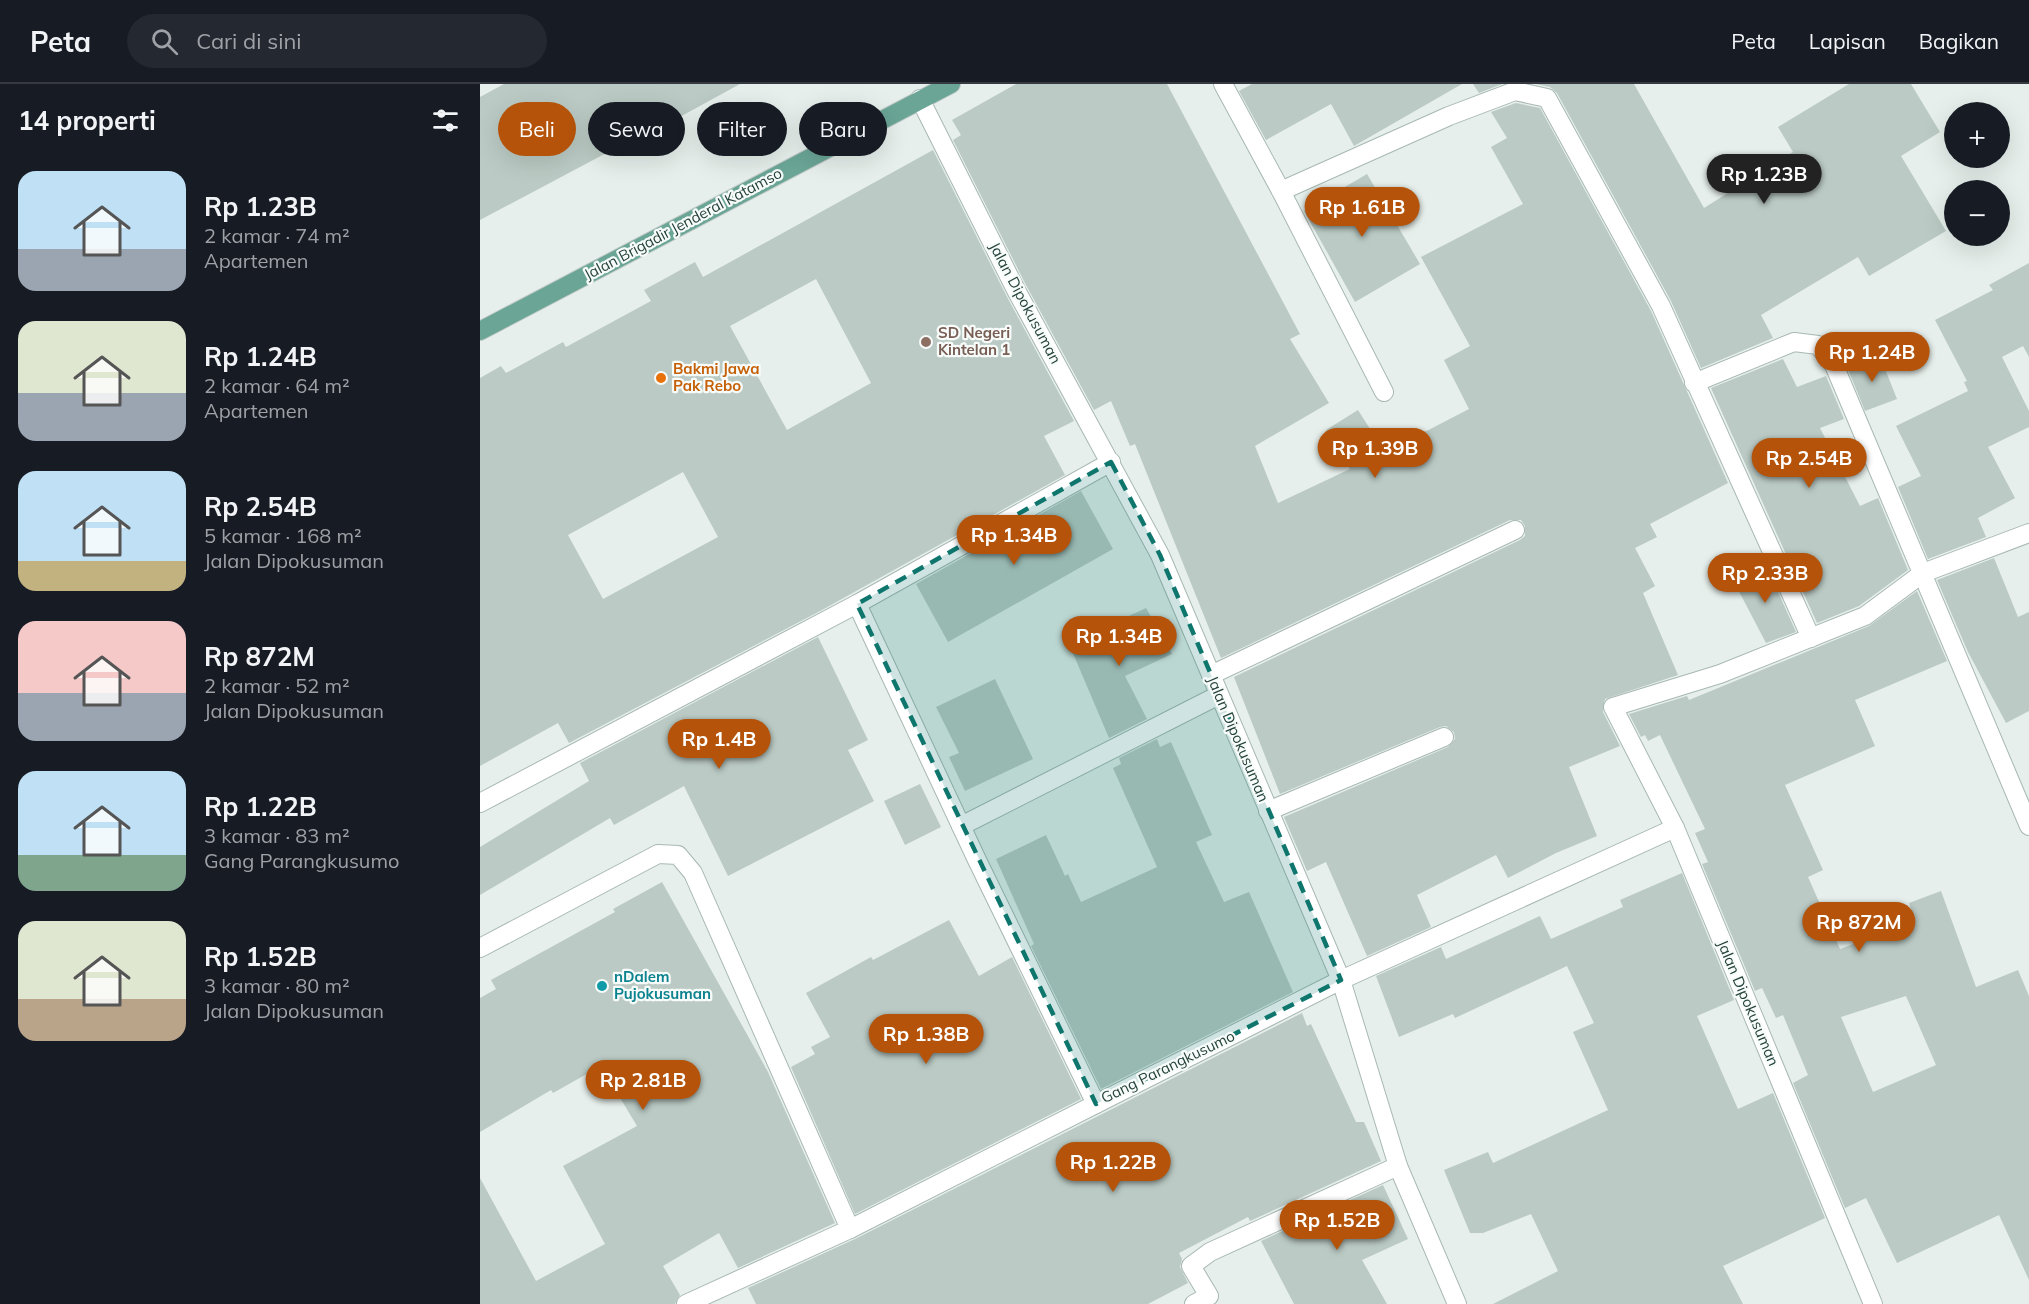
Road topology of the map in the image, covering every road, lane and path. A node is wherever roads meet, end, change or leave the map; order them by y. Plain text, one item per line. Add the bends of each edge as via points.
1 (951, 84) edge
2 (1223, 84) edge
3 (920, 99) junction
4 (1281, 191) junction
5 (480, 331) edge
6 (1694, 383) junction
7 (1384, 392) dead end
8 (1111, 462) junction
9 (1515, 530) dead end
10 (2029, 533) edge
11 (1923, 573) junction
12 (857, 604) junction
13 (1811, 638) junction
14 (1211, 675) junction
15 (1219, 695) junction
16 (1444, 737) dead end
17 (480, 803) edge
18 (1268, 811) junction
19 (961, 825) junction
20 (2029, 826) edge
21 (1675, 828) junction
22 (480, 948) edge
23 (1341, 980) junction
24 (1096, 1104) junction
25 (1398, 1166) junction
26 (850, 1229) junction
27 (686, 1304) edge
28 (1194, 1304) edge
29 (1457, 1304) edge
30 (1873, 1304) edge

1 - 3 main road, Jalan Brigadir Jenderal Katamso
2 - 4 street
3 - 5 main road, Jalan Brigadir Jenderal Katamso
3 - 8 street, Jalan Dipokusuman via 1016,290
4 - 6 street via 1515,91 1547,98 1660,306
4 - 7 street
6 - 11 street via 1794,342 1818,345 1834,366
6 - 13 street
8 - 12 street
8 - 14 street, Jalan Dipokusuman via 1160,555
9 - 14 street
10 - 11 street
11 - 13 street via 1865,616
11 - 20 street
12 - 17 street
12 - 19 street, Gang Parangkusumo
13 - 21 street, Jalan Dipokusuman via 1720,674 1612,707
14 - 15 street, Jalan Dipokusuman
15 - 18 street, Jalan Dipokusuman
15 - 19 street
16 - 18 street
18 - 23 street, Jalan Dipokusuman
19 - 24 street, Gang Parangkusumo
21 - 23 street, Gang Parangkusumo
21 - 30 street, Jalan Dipokusuman
22 - 26 street via 658,854 678,855 693,873
23 - 24 street, Gang Parangkusumo
23 - 25 street, Jalan Dipokusuman
24 - 26 street
25 - 28 street via 1210,1252 1191,1266 1209,1296
25 - 29 street, Jalan Dipokusuman
26 - 27 street

